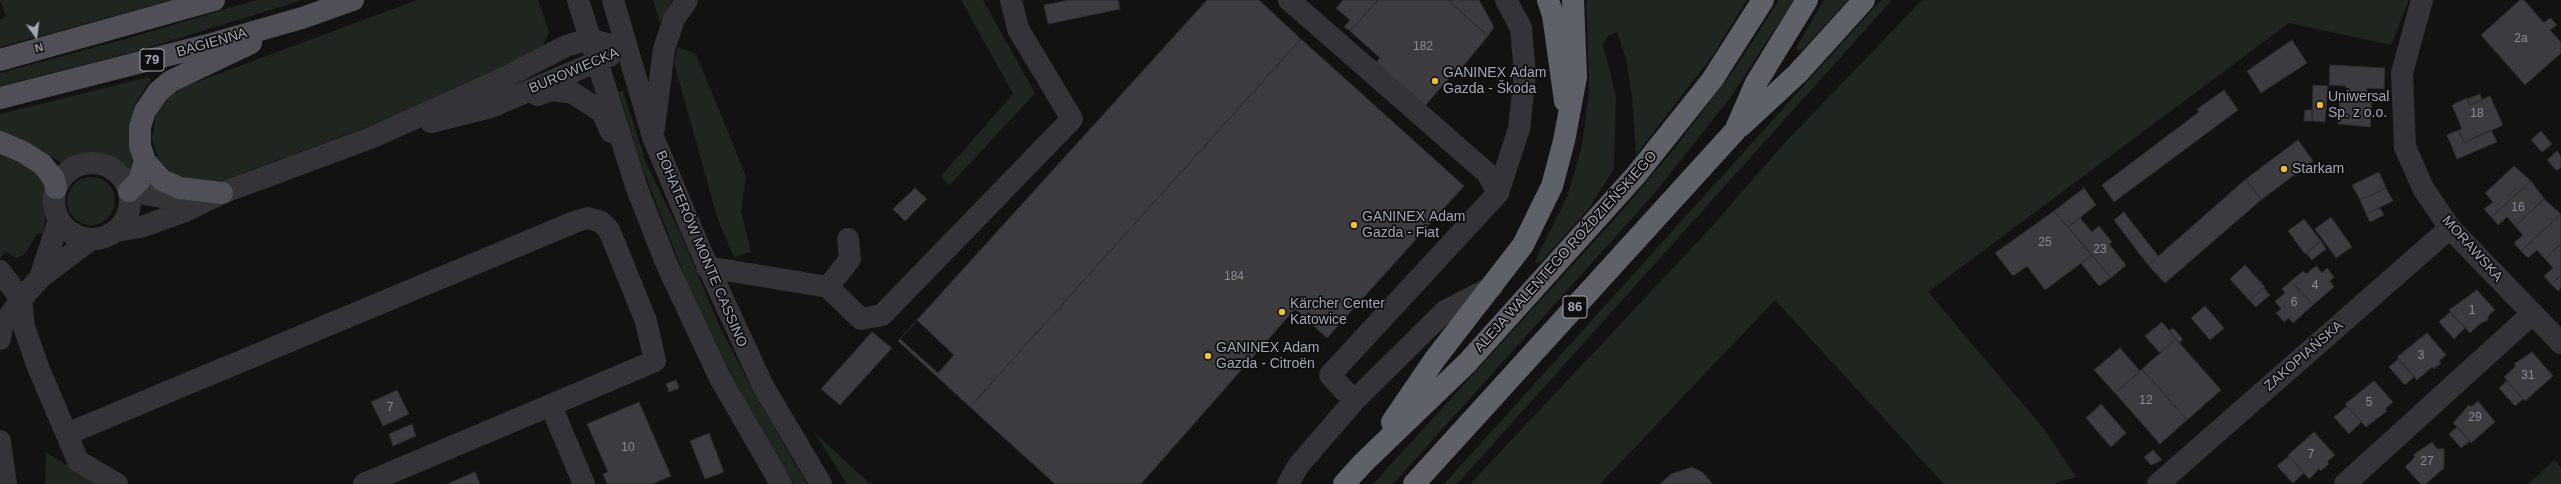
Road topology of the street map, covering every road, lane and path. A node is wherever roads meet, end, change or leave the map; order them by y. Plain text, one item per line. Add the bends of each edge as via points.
1 (214, 0) edge
2 (353, 0) edge
3 (613, 0) edge
4 (687, 0) edge
5 (1011, 0) edge
6 (1289, 0) edge
7 (1506, 0) edge
8 (1548, 0) edge
9 (1573, 0) edge
10 (1763, 0) edge
11 (1807, 0) edge
12 (1864, 0) edge
13 (2422, 0) edge
14 (579, 3) edge
15 (302, 18) junction
16 (589, 39) junction
17 (566, 46) junction
18 (626, 50) junction
19 (0, 60) edge
20 (597, 61) junction
21 (0, 98) edge
22 (492, 107) junction
23 (1568, 119) junction
24 (1735, 131) junction
25 (373, 137) junction
26 (654, 137) junction
27 (0, 142) edge
28 (145, 161) junction
29 (636, 186) junction
30 (56, 188) junction
31 (129, 191) junction
32 (222, 193) junction
33 (1498, 194) junction
34 (59, 220) junction
35 (2450, 228) junction
36 (116, 231) junction
37 (848, 239) dead end
38 (90, 240) junction
39 (707, 267) junction
40 (0, 271) edge
41 (40, 278) junction
42 (828, 287) junction
43 (1492, 287) junction
44 (21, 299) junction
45 (2532, 314) junction
46 (0, 339) edge
47 (2561, 343) edge
48 (1354, 401) junction
49 (551, 406) junction
50 (66, 434) junction
51 (0, 441) edge
52 (1362, 463) junction
53 (6, 484) edge
54 (117, 484) edge
55 (364, 484) edge
56 (584, 484) edge
57 (781, 484) edge
58 (821, 484) edge
59 (1288, 484) edge
60 (1344, 484) edge
61 (1414, 484) edge
62 (2158, 484) edge
63 (2345, 484) edge

1 - 19 main road
2 - 15 main road, BAGIENNA / 79
3 - 18 street, BOHATERÓW MONTE CASSINO
4 - 26 street via 674,19 664,49
5 - 42 street via 1018,29 1072,119 882,315 861,319
6 - 33 street via 1487,173
7 - 33 street via 1521,28 1525,74 1519,129
8 - 23 highway via 1553,15
9 - 23 highway via 1576,77
10 - 52 highway, ALEJA WALENTEGO ROŹDZIEŃSKIEGO via 1712,80 1636,175 1467,363
11 - 24 highway, 86 via 1756,83
12 - 24 highway via 1798,73
13 - 35 street, MORAWSKA via 2402,73 2405,147 2423,188
14 - 16 street
14 - 17 street
15 - 21 main road, BAGIENNA / 79 via 102,74
15 - 28 main road via 172,81 158,92 145,111 140,127 140,146
16 - 17 street, BUROWIECKA
16 - 18 street, BUROWIECKA
16 - 20 street
17 - 25 street, BUROWIECKA via 500,80
18 - 20 street, BUROWIECKA
18 - 26 street, BOHATERÓW MONTE CASSINO
20 - 22 street, BUROWIECKA
20 - 29 street
22 - 25 street, BUROWIECKA
22 - 29 street via 552,90 573,93 586,100 602,112
23 - 43 highway via 1559,161 1544,205 1523,245
24 - 61 highway, 86
25 - 32 street, BUROWIECKA
26 - 39 street, BOHATERÓW MONTE CASSINO
27 - 30 main road via 42,164 54,178
28 - 31 main road via 139,181
28 - 32 main road via 168,183 200,192
29 - 57 street via 667,265 720,378
30 - 31 street via 61,178 77,166 98,163 117,172
30 - 34 street via 54,199
31 - 32 street, BUROWIECKA via 178,198
31 - 36 street via 129,213
32 - 36 street, BUROWIECKA via 183,212 141,227
33 - 48 street via 1330,375
34 - 38 street via 73,234
34 - 41 street
35 - 45 street, MORAWSKA
35 - 62 street, ZAKOPIAŃSKA
36 - 38 street via 104,238
37 - 42 street via 850,259
38 - 41 street
39 - 42 street
39 - 58 street, BOHATERÓW MONTE CASSINO via 763,386
40 - 44 street
41 - 44 street
43 - 48 street via 1445,311
43 - 52 highway via 1436,359
44 - 46 street via 2,327
44 - 50 street via 24,327
45 - 47 street, MORAWSKA
45 - 63 street
48 - 59 street via 1298,466
49 - 50 street via 655,361 646,321 609,230 601,222 588,218
49 - 55 street
49 - 56 street
50 - 54 street via 78,461
51 - 53 street
52 - 60 highway, ALEJA WALENTEGO ROŹDZIEŃSKIEGO

